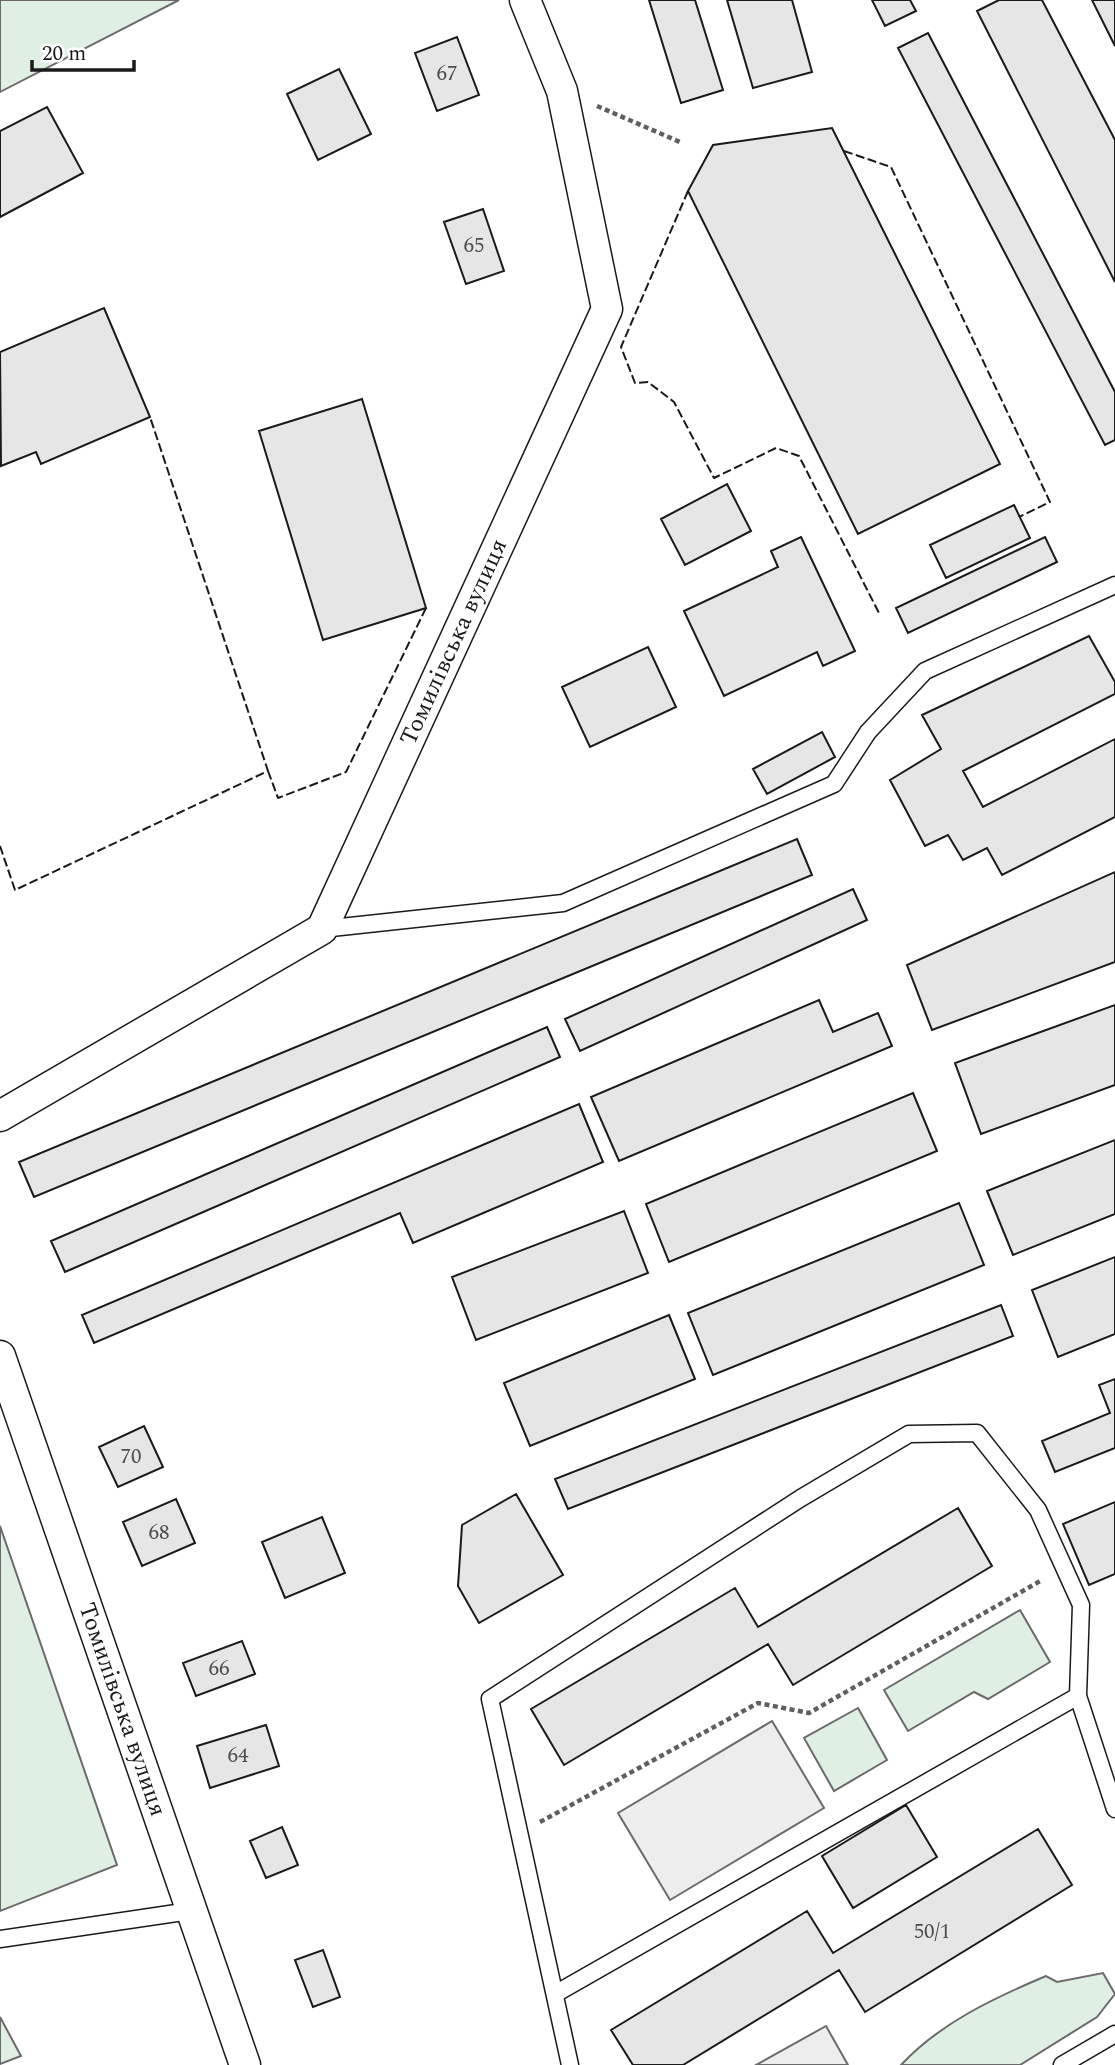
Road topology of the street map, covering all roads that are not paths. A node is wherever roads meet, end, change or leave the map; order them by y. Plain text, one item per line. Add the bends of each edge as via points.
1 (525, 0) edge
2 (1115, 585) edge
3 (322, 929) junction
4 (0, 1116) edge
5 (0, 1356) edge
6 (1079, 1696) junction
7 (1115, 1809) edge
8 (190, 1911) junction
9 (0, 1939) edge
10 (555, 1994) junction
11 (1115, 2034) edge
12 (245, 2065) edge
13 (570, 2065) edge
14 (1062, 2065) edge

1 - 3 street, Томилівська вулиця via 562,91 607,309
2 - 3 lane via 925,671 868,732 834,784 562,903
3 - 4 street
5 - 8 street, Томилівська вулиця
6 - 7 lane
6 - 10 lane
6 - 10 lane via 1081,1605 1038,1510 978,1433 909,1434 490,1699
8 - 9 lane
8 - 12 street, Томилівська вулиця
10 - 13 lane
11 - 14 lane

